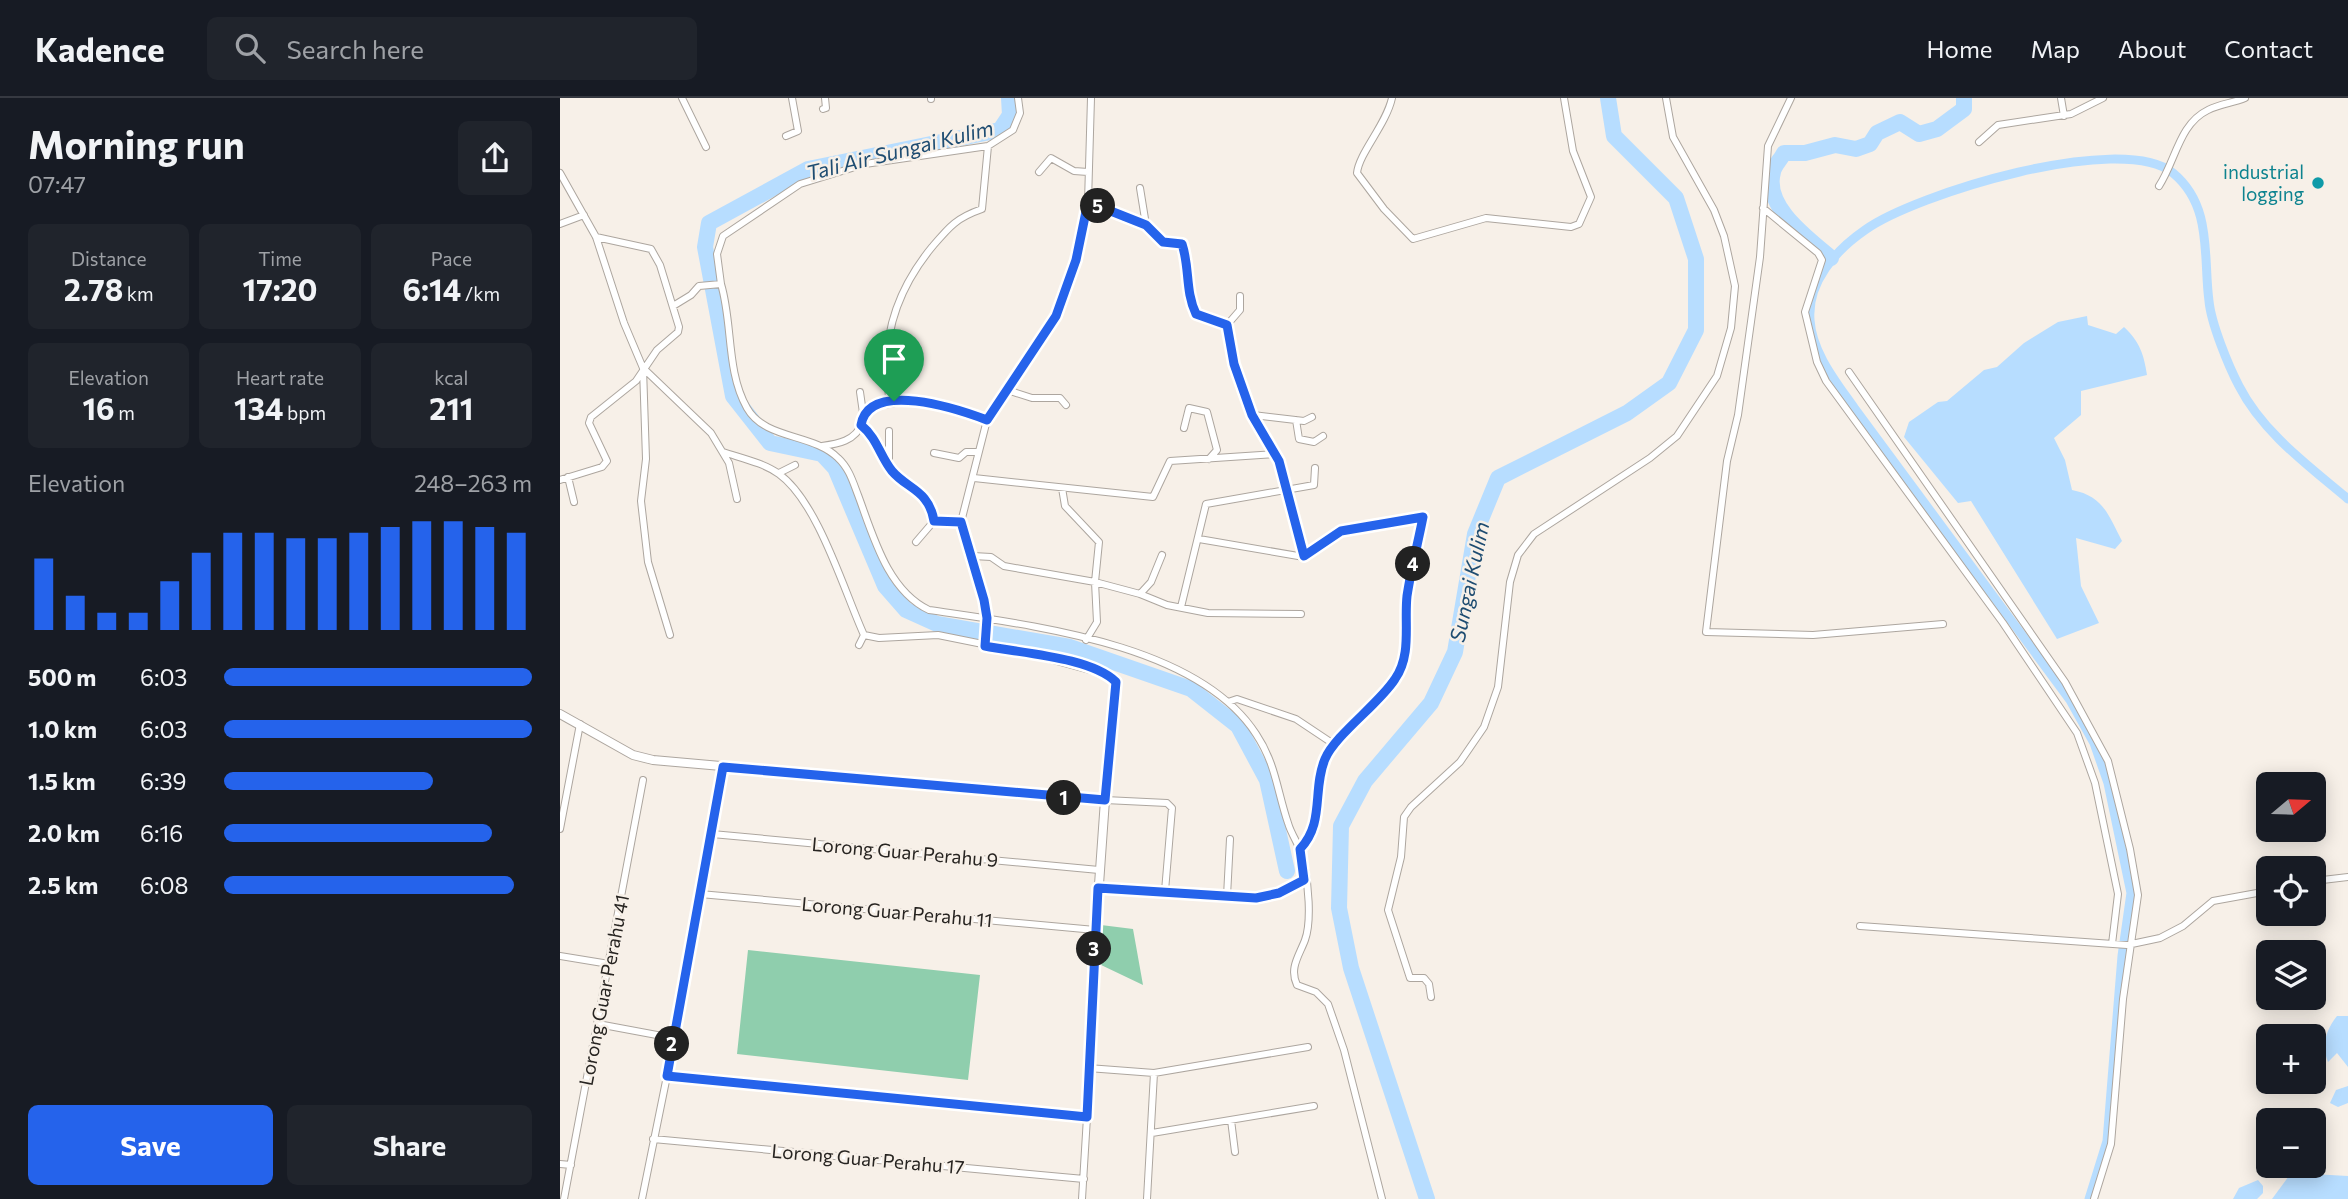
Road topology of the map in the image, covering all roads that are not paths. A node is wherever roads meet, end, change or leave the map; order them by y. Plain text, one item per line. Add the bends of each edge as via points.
1 (682, 98) edge
2 (792, 98) edge
3 (825, 98) edge
4 (1018, 98) edge
5 (1091, 98) edge
6 (1391, 98) edge
7 (1564, 98) edge
8 (1666, 98) edge
9 (1791, 98) edge
10 (2061, 98) edge
11 (2103, 98) edge
12 (2245, 98) edge
13 (822, 109) dead end
14 (2064, 116) junction
15 (786, 136) dead end
16 (1979, 142) dead end
17 (988, 145) junction
18 (705, 147) dead end
19 (1039, 172) dead end
20 (1088, 172) junction
21 (560, 173) edge
22 (2159, 186) dead end
23 (1140, 188) dead end
24 (1088, 202) junction
25 (1763, 208) junction
26 (584, 215) junction
27 (560, 224) edge
28 (1146, 225) junction
29 (596, 237) junction
30 (719, 284) junction
31 (1240, 296) dead end
32 (673, 306) junction
33 (1227, 325) junction
34 (643, 369) junction
35 (1849, 373) dead end
36 (1007, 390) junction
37 (860, 392) dead end
38 (894, 401) junction
39 (1066, 405) dead end
40 (863, 413) junction
41 (1252, 415) junction
42 (1312, 417) dead end
43 (987, 420) junction
44 (1296, 420) junction
45 (861, 425) junction
46 (1184, 428) dead end
47 (890, 431) dead end
48 (1324, 436) dead end
49 (822, 446) junction
50 (723, 452) junction
51 (978, 452) junction
52 (934, 453) dead end
53 (1275, 454) junction
54 (1209, 459) junction
55 (795, 465) dead end
56 (1315, 468) dead end
57 (892, 472) junction
58 (779, 473) junction
59 (568, 477) junction
60 (974, 478) junction
61 (560, 480) edge
62 (1062, 488) junction
63 (1289, 488) junction
64 (737, 499) dead end
65 (574, 502) dead end
66 (934, 521) junction
67 (961, 522) junction
68 (1199, 539) junction
69 (916, 542) dead end
70 (1162, 555) dead end
71 (973, 556) junction
72 (1304, 556) junction
73 (1095, 582) junction
74 (1140, 594) junction
75 (1181, 607) junction
76 (1301, 614) dead end
77 (987, 619) junction
78 (1943, 624) dead end
79 (670, 635) dead end
80 (864, 635) junction
81 (1086, 640) junction
82 (985, 643) junction
83 (859, 645) dead end
84 (1228, 702) junction
85 (560, 714) edge
86 (580, 724) junction
87 (1335, 745) junction
88 (723, 767) junction
89 (643, 780) dead end
90 (1105, 800) junction
91 (560, 829) edge
92 (712, 834) junction
93 (1230, 839) dead end
94 (1300, 849) junction
95 (1099, 870) junction
96 (2348, 877) edge
97 (1304, 880) junction
98 (2326, 880) edge
99 (1098, 888) junction
100 (1165, 891) junction
101 (2256, 893) edge
102 (699, 894) junction
103 (1227, 896) junction
104 (1860, 926) dead end
105 (1095, 930) junction
106 (2113, 944) junction
107 (2129, 945) junction
108 (560, 956) edge
109 (609, 964) junction
110 (1431, 997) dead end
111 (598, 1024) junction
112 (673, 1038) junction
113 (1308, 1047) dead end
114 (1088, 1068) junction
115 (1154, 1073) junction
116 (667, 1076) junction
117 (1314, 1106) dead end
118 (1087, 1117) junction
119 (1231, 1120) junction
120 (1152, 1133) junction
121 (653, 1139) junction
122 (1235, 1152) dead end
123 (560, 1164) edge
124 (571, 1165) junction
125 (1084, 1179) junction
126 (565, 1199) edge
127 (642, 1199) edge
128 (1082, 1199) edge
129 (1147, 1199) edge
130 (1382, 1199) edge
131 (2095, 1199) edge

1 - 18 street
2 - 15 street via 798,131
3 - 13 street via 826,108
4 - 17 street via 1020,113 1013,130
5 - 20 street
6 - 7 street via 1357,173 1413,239 1486,218 1571,227 1579,224 1591,197 1573,151
8 - 110 street via 1672,137 1724,236 1735,286 1731,328 1717,376 1677,436 1534,534 1518,555 1510,582 1499,687 1484,727 1460,762 1404,817 1401,857 1388,910 1410,978 1424,978
9 - 25 street via 1768,146
10 - 14 street
11 - 14 street
12 - 22 street via 2208,110 2185,129
14 - 16 street via 1998,125
17 - 30 street via 864,164 800,184 723,236 717,254
17 - 38 street via 982,209 959,217 941,237 910,274 893,314 884,367
19 - 20 street via 1051,158 1074,171
20 - 24 street
21 - 26 street
23 - 28 street
24 - 28 street
24 - 36 street via 1076,260 1056,316
25 - 78 street via 1752,318 1727,461 1706,632 1813,635
25 - 106 street via 1822,260 1805,312 1816,362 1826,381 2011,635 2083,745 2118,894
26 - 27 street
26 - 29 street
28 - 33 street via 1163,242 1182,244 1186,283 1196,314
29 - 32 street via 651,250
29 - 34 street
30 - 32 street via 699,286
30 - 49 street via 737,385 749,412 760,424
31 - 33 street via 1240,310
32 - 34 street via 678,332
33 - 41 street via 1234,364
34 - 50 street via 711,433
34 - 59 street via 636,381 591,417 589,423 607,461 602,467
34 - 79 street via 646,459 641,501 648,562
35 - 107 street via 2065,682 2098,739 2108,761 2138,895
36 - 39 street via 1032,398 1060,398
36 - 43 street
37 - 40 street
38 - 40 street via 870,406
38 - 43 street via 933,401
40 - 45 street
41 - 44 street
41 - 53 street
42 - 44 street
43 - 51 street
44 - 48 street via 1299,439 1314,442
45 - 49 street via 854,436
45 - 57 street via 872,435
46 - 54 street via 1189,408 1207,412 1217,450
47 - 57 street via 887,456
49 - 77 street via 848,470 879,552 904,591 929,610
50 - 58 street
50 - 64 street
51 - 52 street via 966,452 959,458
51 - 60 street
53 - 54 street
53 - 63 street
54 - 62 street via 1170,461 1153,497
55 - 58 street
56 - 63 street via 1314,485
57 - 66 street via 916,488
58 - 80 street via 810,508
59 - 61 street
59 - 65 street
60 - 62 street
60 - 67 street
62 - 73 street via 1065,506 1099,542
63 - 68 street via 1206,504
63 - 72 street
66 - 67 street
66 - 69 street
67 - 71 street
68 - 72 street
68 - 75 street
70 - 74 street via 1151,582
71 - 73 street
71 - 77 street
72 - 87 street via 1341,531 1423,517 1407,597 1403,661 1396,678
73 - 74 street
73 - 81 street via 1097,622
74 - 75 street
75 - 76 street via 1208,613
77 - 81 street
77 - 82 street
80 - 82 street via 938,635
80 - 83 street
81 - 84 street via 1153,658 1195,678
82 - 90 street via 1091,668 1116,682
84 - 87 street via 1237,699 1282,713
84 - 94 street via 1257,736 1270,760 1287,822
85 - 86 street
86 - 88 street via 633,755
86 - 91 street
87 - 94 street via 1320,773 1312,837
88 - 90 street
88 - 92 street
89 - 109 street, Lorong Guar Perahu 41
90 - 95 street
90 - 100 street via 1167,803 1172,808
92 - 95 street, Lorong Guar Perahu 9
92 - 102 street
93 - 103 street
94 - 97 street
95 - 99 street
96 - 98 street
97 - 103 street via 1256,898
97 - 130 street via 1310,921 1294,963 1295,980 1328,1004
99 - 100 street
99 - 105 street
100 - 103 street
101 - 107 street via 2213,901 2183,926 2160,938
102 - 105 street, Lorong Guar Perahu 11
102 - 112 street
104 - 106 street
105 - 114 street
106 - 107 street
107 - 131 street via 2111,1144
108 - 109 street
109 - 111 street, Lorong Guar Perahu 41
111 - 112 street
111 - 124 street, Lorong Guar Perahu 41
112 - 116 street
113 - 115 street
114 - 115 street
114 - 118 street
115 - 120 street
116 - 118 street
116 - 121 street
117 - 119 street
118 - 125 street
119 - 120 street
119 - 122 street
120 - 129 street
121 - 125 street, Lorong Guar Perahu 17
121 - 127 street
123 - 124 street
124 - 126 street, Lorong Guar Perahu 41
125 - 128 street

